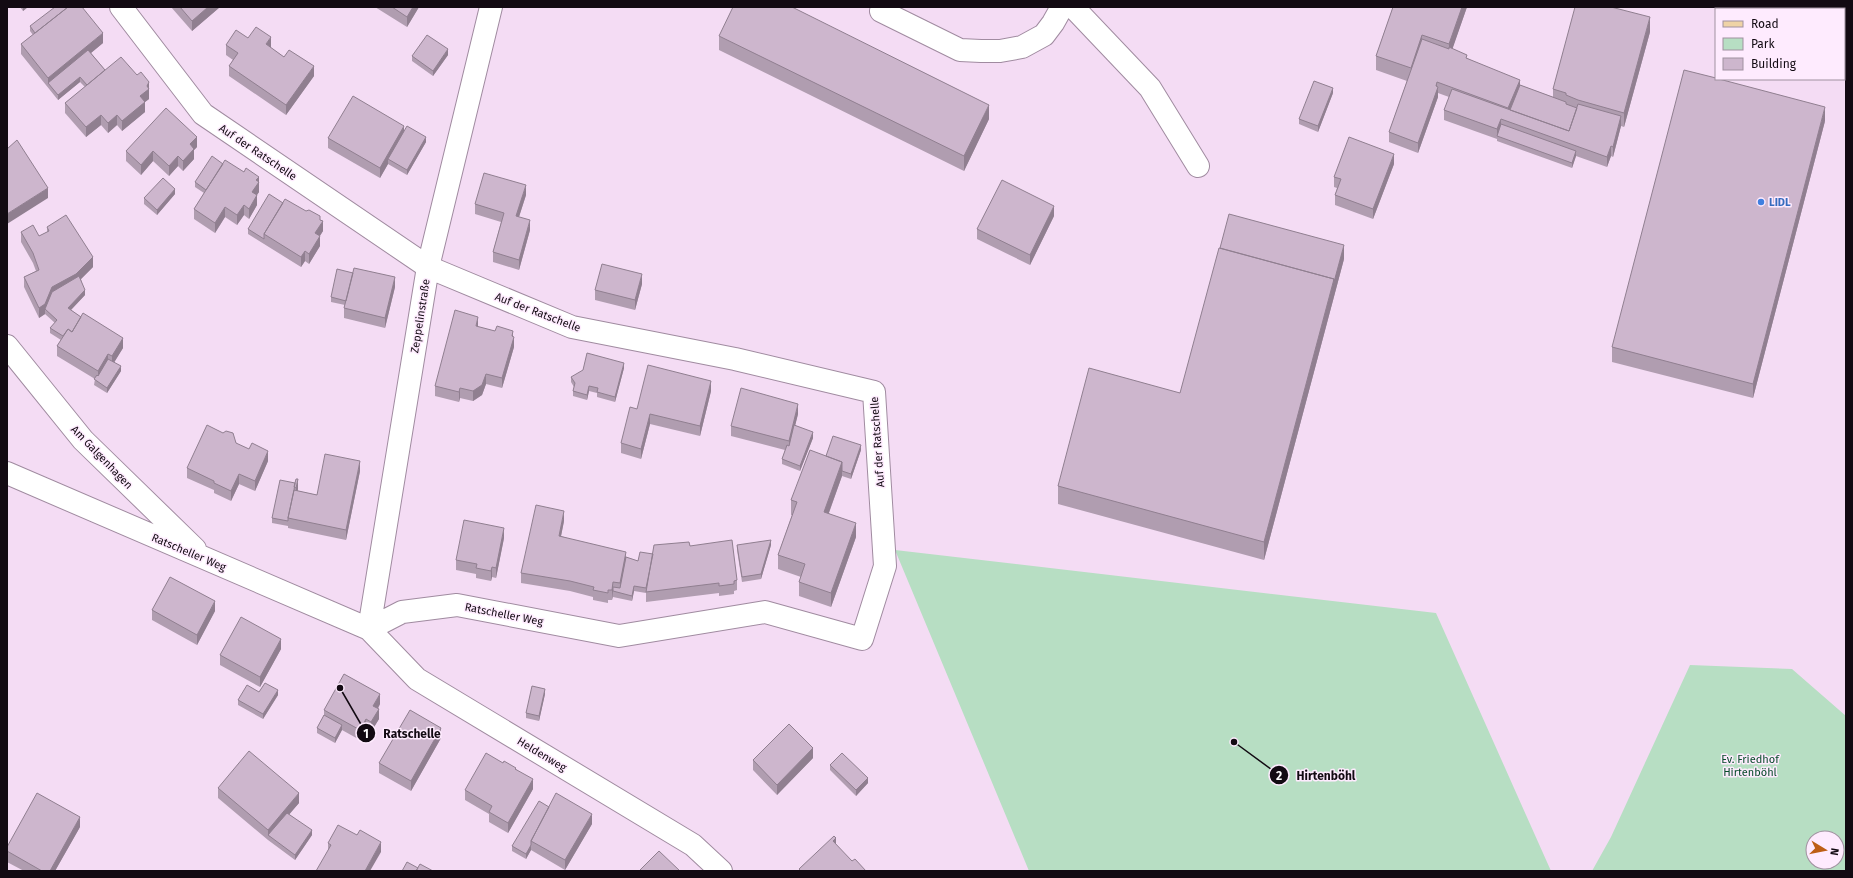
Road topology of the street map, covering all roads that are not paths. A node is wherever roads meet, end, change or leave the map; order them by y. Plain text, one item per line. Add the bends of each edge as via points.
1 (121, 7) edge
2 (491, 7) edge
3 (1062, 7) edge
4 (1073, 7) edge
5 (881, 11) dead end
6 (1198, 166) dead end
7 (428, 267) junction
8 (7, 346) edge
9 (7, 472) edge
10 (206, 560) junction
11 (369, 629) junction
12 (862, 639) joint
13 (721, 871) edge

1 - 7 street, Auf der Ratschelle via 203,114
2 - 7 street, Zeppelinstraße
3 - 5 street via 1044,35 1022,47 1000,51 960,50
4 - 6 street via 1150,88
7 - 11 street, Zeppelinstraße
7 - 12 street, Auf der Ratschelle via 572,327 735,360 874,392 885,566
8 - 10 street, Am Galgenhagen via 83,440
9 - 10 street, Ratscheller Weg
10 - 11 street, Ratscheller Weg
11 - 12 street, Ratscheller Weg via 402,612 457,605 619,636 765,612
11 - 13 street, Heldenweg via 417,679 693,845

